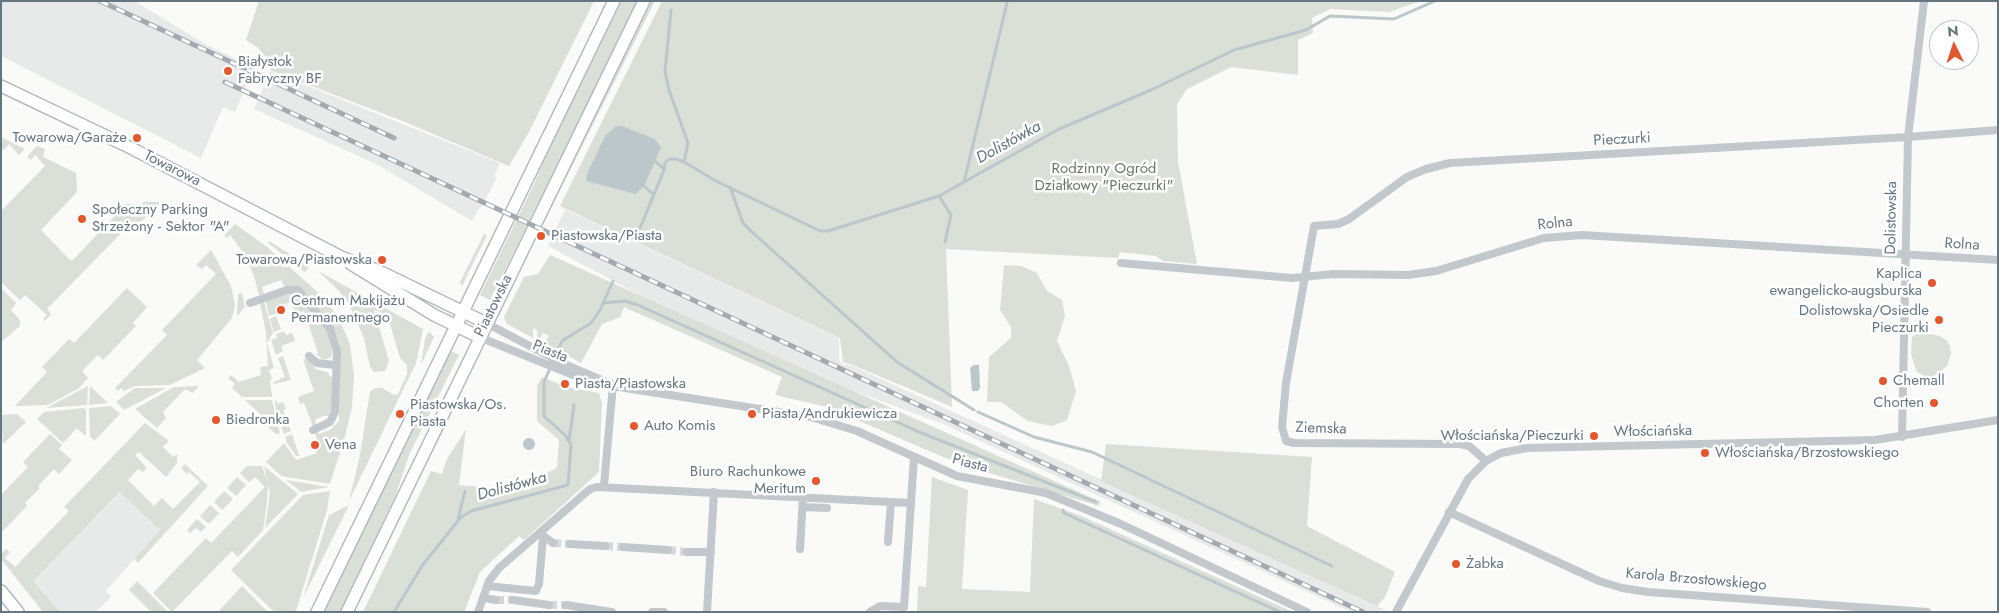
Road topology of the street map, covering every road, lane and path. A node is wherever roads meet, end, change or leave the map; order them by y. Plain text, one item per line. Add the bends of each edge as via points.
1 (614, 1) edge
2 (644, 1) edge
3 (1924, 1) edge
4 (1, 86) edge
5 (1998, 130) edge
6 (1908, 137) junction
7 (1905, 255) junction
8 (341, 257) junction
9 (1998, 260) edge
10 (1122, 263) dead end
11 (1307, 276) junction
12 (416, 288) junction
13 (409, 301) junction
14 (250, 303) dead end
15 (462, 311) junction
16 (486, 324) junction
17 (455, 326) junction
18 (479, 337) junction
19 (309, 356) dead end
20 (335, 365) junction
21 (563, 368) junction
22 (612, 384) junction
23 (1998, 420) edge
24 (313, 430) dead end
25 (1902, 437) junction
26 (914, 457) junction
27 (1486, 461) junction
28 (604, 485) junction
29 (714, 492) junction
30 (803, 498) junction
31 (891, 502) junction
32 (910, 503) junction
33 (803, 507) junction
34 (827, 508) dead end
35 (1449, 512) junction
36 (542, 535) junction
37 (552, 542) tunnel mouth
38 (888, 542) dead end
39 (570, 544) tunnel mouth
40 (605, 546) tunnel mouth
41 (623, 547) tunnel mouth
42 (800, 549) dead end
43 (668, 550) tunnel mouth
44 (687, 552) tunnel mouth
45 (711, 552) junction
46 (487, 586) junction
47 (1, 591) edge
48 (483, 598) junction
49 (496, 600) tunnel mouth
50 (513, 600) tunnel mouth
51 (549, 605) tunnel mouth
52 (566, 605) tunnel mouth
53 (18, 612) edge
54 (317, 612) edge
55 (347, 612) edge
56 (478, 612) edge
57 (612, 612) edge
58 (652, 612) edge
59 (664, 612) edge
60 (707, 612) edge
61 (870, 612) edge
62 (1307, 612) edge
63 (1396, 612) edge
64 (1927, 612) edge

1 - 15 main road, Piastowska
2 - 16 main road, Piastowska
3 - 6 street, Dolistowska
4 - 8 main road, Towarowa via 191,178
5 - 6 street, Pieczurki
6 - 7 street, Dolistowska
6 - 11 street, Pieczurki via 1435,166 1407,177 1338,224 1314,226
7 - 9 street, Rolna
7 - 11 street, Rolna via 1563,236 1525,242 1420,274
7 - 25 street, Dolistowska
8 - 12 main road, Towarowa
8 - 13 main road, Towarowa
10 - 11 street, Rolna via 1292,278
11 - 27 street, Ziemska via 1286,383 1282,427 1286,441 1460,444 1473,449
12 - 13 main road via 417,296
12 - 15 main road, Towarowa
13 - 17 main road, Towarowa
14 - 20 street via 287,290 298,290 330,329 337,351
15 - 16 main road, Towarowa
15 - 17 main road, Piastowska
16 - 18 main road, Piastowska
16 - 21 street, Piasta via 545,354
17 - 18 main road, Towarowa
17 - 54 main road, Piastowska
18 - 21 street, Piasta via 541,363
18 - 55 main road, Piastowska
19 - 20 street via 318,363
20 - 24 street via 334,417 326,425
21 - 22 street, Piasta
22 - 26 street, Piasta via 811,417 857,431
22 - 28 street
23 - 25 street, Włościańska
25 - 27 street, Włościańska via 1528,448 1501,453
26 - 32 street
26 - 62 street, Piasta via 969,479 1030,489 1064,499
27 - 35 street, Włościańska via 1473,472
28 - 29 street
28 - 36 street via 590,489
29 - 30 street
29 - 45 street
30 - 31 street
30 - 33 street
31 - 32 street
31 - 38 street via 885,532
32 - 61 street via 904,608 880,606
33 - 34 street
33 - 42 street
35 - 63 street, Włościańska
35 - 64 street, Karola Brzostowskiego via 1599,581 1622,588
36 - 37 street
36 - 46 street via 499,568
36 - 46 street via 536,591
39 - 40 street
41 - 43 street
44 - 45 street
45 - 60 street
46 - 48 street
47 - 53 main road
48 - 49 street
48 - 56 street
50 - 51 street
52 - 57 street
58 - 59 street

